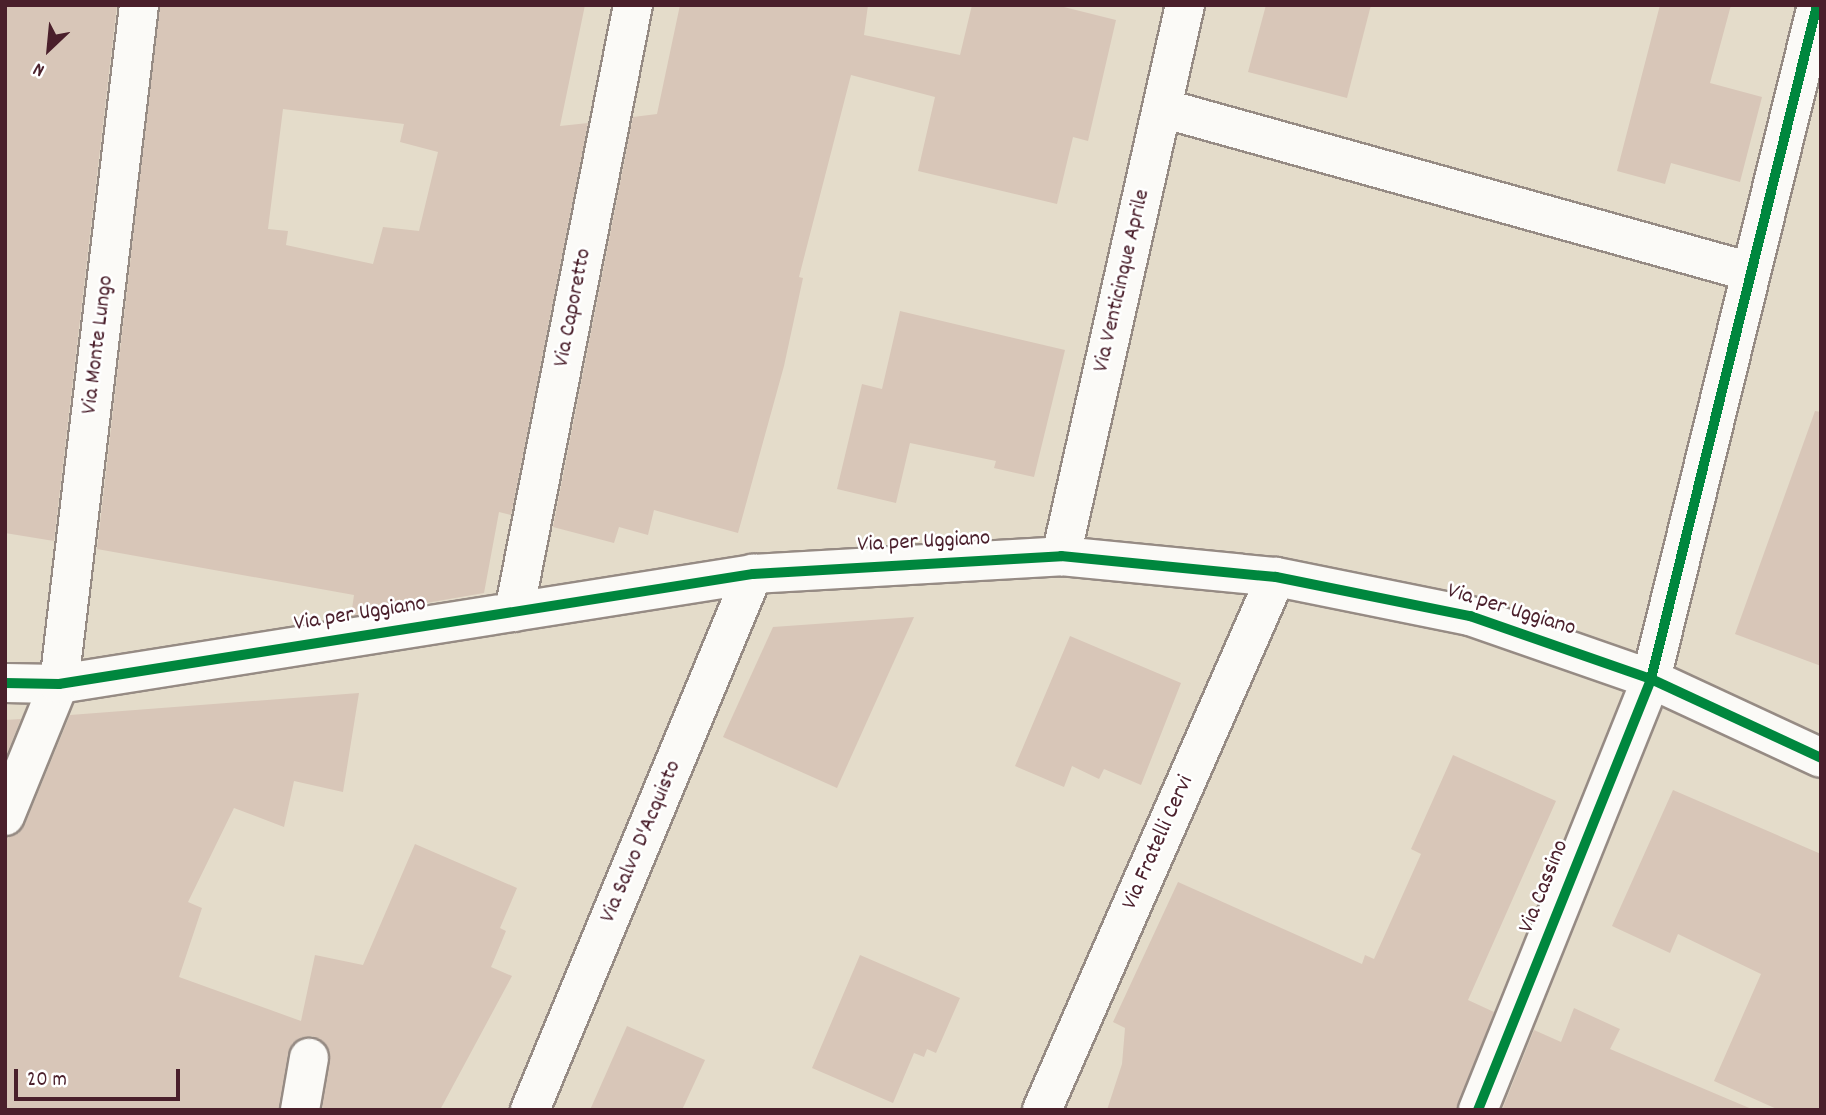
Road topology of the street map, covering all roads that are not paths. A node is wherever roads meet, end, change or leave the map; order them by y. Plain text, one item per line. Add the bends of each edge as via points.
1 (139, 5) edge
2 (633, 5) edge
3 (1185, 5) edge
4 (1817, 5) edge
5 (1162, 108) junction
6 (1751, 272) junction
7 (1061, 556) junction
8 (753, 575) junction
9 (1276, 577) junction
10 (514, 612) junction
11 (1651, 679) junction
12 (5, 683) edge
13 (59, 684) junction
14 (1821, 758) edge
15 (5, 816) edge
16 (309, 1058) dead end
17 (300, 1110) edge
18 (530, 1110) edge
19 (1042, 1110) edge
20 (1478, 1110) edge

1 - 13 street, Via Monte Lungo
2 - 10 street, Via Caporetto
3 - 5 street, Via Venticinque Aprile
4 - 6 street, Via Cassino
5 - 6 street
5 - 7 street, Via Venticinque Aprile
6 - 11 street, Via Cassino
7 - 8 street, Via per Uggiano
7 - 9 street, Via per Uggiano
8 - 10 street, Via per Uggiano
8 - 18 street, Via Salvo D'Acquisto
9 - 11 street, Via per Uggiano via 1470,616
9 - 19 street, Via Fratelli Cervi
10 - 13 street, Via per Uggiano
11 - 14 street, Via per Uggiano
11 - 20 street, Via Cassino
12 - 13 street, Via per Uggiano
13 - 15 street, Via Monte Lungo
16 - 17 street

